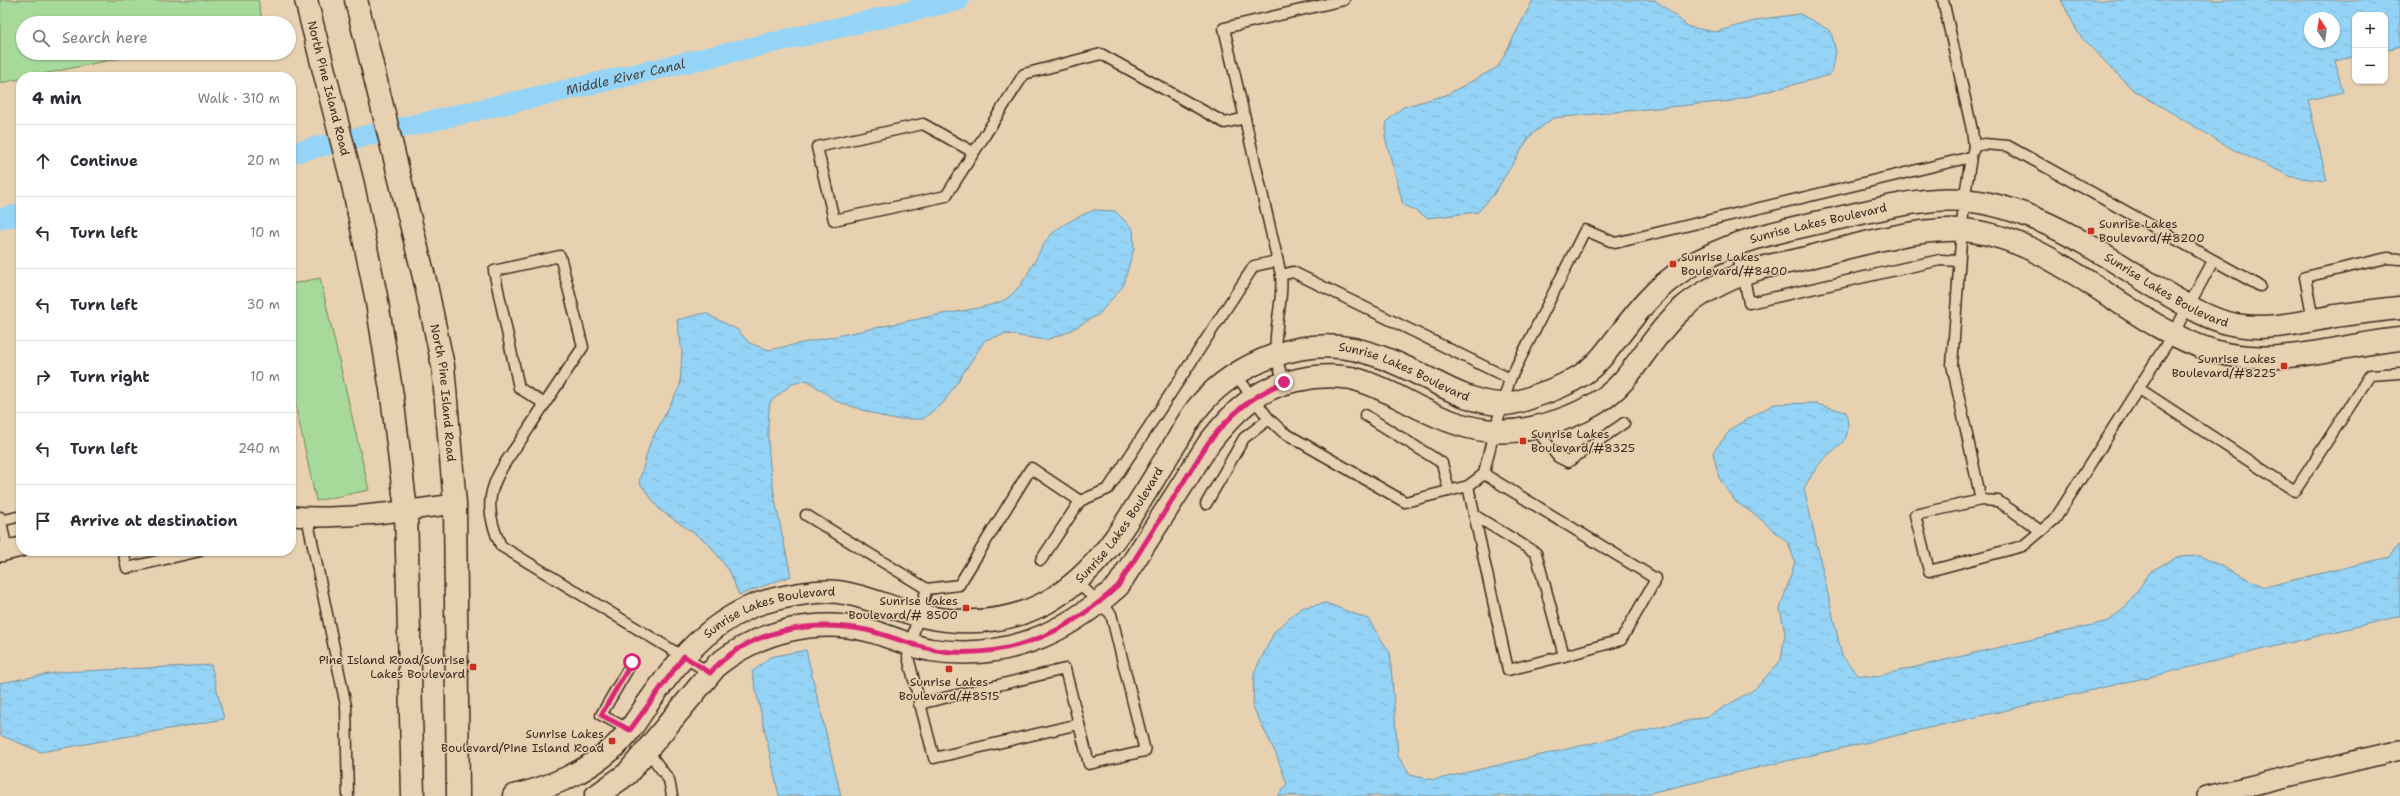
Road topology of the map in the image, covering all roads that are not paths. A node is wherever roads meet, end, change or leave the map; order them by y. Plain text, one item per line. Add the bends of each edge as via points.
1 (306, 0) edge
2 (356, 0) edge
3 (1344, 0) edge
4 (1943, 0) edge
5 (1245, 118) junction
6 (1974, 146) junction
7 (974, 152) junction
8 (1971, 157) junction
9 (1964, 201) junction
10 (1962, 230) junction
11 (1732, 246) junction
12 (2400, 259) edge
13 (1277, 260) junction
14 (1959, 261) junction
15 (2213, 261) junction
16 (1743, 273) junction
17 (1281, 275) junction
18 (2260, 286) dead end
19 (2188, 306) junction
20 (2400, 308) edge
21 (2313, 320) junction
22 (2173, 334) junction
23 (2400, 339) edge
24 (1276, 355) junction
25 (2400, 373) edge
26 (1236, 375) junction
27 (1510, 379) junction
28 (1284, 382) junction
29 (2138, 388) junction
30 (1253, 398) junction
31 (545, 404) junction
32 (1503, 404) junction
33 (1365, 416) dead end
34 (1269, 419) junction
35 (1624, 423) dead end
36 (1535, 428) junction
37 (1496, 432) junction
38 (1484, 474) junction
39 (1468, 486) junction
40 (1449, 490) junction
41 (1981, 500) junction
42 (1080, 501) junction
43 (455, 504) junction
44 (1206, 504) dead end
45 (406, 510) junction
46 (806, 515) dead end
47 (1474, 515) junction
48 (16, 517) edge
49 (299, 517) edge
50 (0, 519) edge
51 (2041, 532) junction
52 (9, 550) edge
53 (125, 556) edge
54 (179, 556) edge
55 (1041, 560) dead end
56 (1076, 581) junction
57 (928, 589) junction
58 (1100, 603) junction
59 (918, 615) junction
60 (909, 645) junction
61 (684, 656) junction
62 (1564, 656) junction
63 (632, 662) dead end
64 (710, 673) junction
65 (920, 704) junction
66 (1079, 724) junction
67 (630, 730) junction
68 (647, 750) junction
69 (2400, 750) edge
70 (348, 796) edge
71 (413, 796) edge
72 (458, 796) edge
73 (514, 796) edge
74 (596, 796) edge
75 (672, 796) edge
76 (2206, 796) edge

1 - 45 street, North Pine Island Road via 353,185 376,296
2 - 43 street, North Pine Island Road via 426,285 442,366
3 - 5 lane via 1224,28
4 - 6 lane
5 - 7 lane via 1225,123 1101,54 1024,74
5 - 13 lane
6 - 8 lane
6 - 15 lane via 2008,146
7 - 7 lane via 946,196 834,220 817,147 923,124
8 - 9 lane
8 - 27 lane via 1615,243 1585,230
9 - 10 lane
9 - 11 street, Sunrise Lakes Boulevard via 1926,200 1801,227
9 - 19 street, Sunrise Lakes Boulevard via 1992,204 2025,214 2054,227
10 - 14 lane
10 - 16 street, Sunrise Lakes Boulevard via 1894,238
10 - 22 street, Sunrise Lakes Boulevard via 1994,236 2040,255
11 - 16 lane
11 - 32 street, Sunrise Lakes Boulevard via 1681,271 1658,289 1601,358 1587,371 1563,387 1521,401
12 - 21 lane via 2386,258 2305,277
13 - 17 lane
13 - 42 lane via 1254,266 1108,489
14 - 16 lane via 1940,260 1749,303
14 - 41 lane via 1952,365
15 - 18 lane
15 - 19 lane
16 - 36 street, Sunrise Lakes Boulevard via 1704,293 1683,308 1622,382 1601,399 1571,416
17 - 24 lane via 1283,291 1278,316
17 - 27 lane via 1293,272
19 - 21 street, Sunrise Lakes Boulevard via 2234,325 2263,326
19 - 22 lane
20 - 21 street, Sunrise Lakes Boulevard
22 - 23 street, Sunrise Lakes Boulevard via 2211,350 2241,356 2273,357
22 - 29 lane
24 - 26 street, Sunrise Lakes Boulevard
24 - 28 lane
24 - 32 street, Sunrise Lakes Boulevard via 1297,349 1321,347 1343,347 1370,352 1452,391 1479,400
25 - 29 lane via 2370,375 2295,491
26 - 30 lane
26 - 56 street, Sunrise Lakes Boulevard via 1222,384 1199,406 1108,549
27 - 32 lane
28 - 30 street, Sunrise Lakes Boulevard
28 - 37 street, Sunrise Lakes Boulevard via 1332,376 1354,379 1444,419 1471,429
29 - 51 lane via 2055,519
30 - 34 lane
30 - 58 street, Sunrise Lakes Boulevard via 1226,421 1208,443 1118,586
31 - 31 lane via 583,347 560,256 494,271 519,388
31 - 61 lane via 501,470 491,495 491,515 501,546
32 - 37 lane
33 - 40 lane via 1442,463
34 - 40 lane via 1283,432 1405,502
34 - 44 lane via 1244,438
35 - 36 lane via 1568,462 1558,457
36 - 37 street, Sunrise Lakes Boulevard
37 - 38 lane via 1489,446
38 - 39 lane
38 - 62 lane via 1656,579 1620,640
39 - 40 lane
39 - 47 lane
41 - 51 lane via 1998,502
41 - 51 lane via 1915,515 1929,570 2023,546
42 - 55 lane
42 - 57 lane via 1031,468 959,585
43 - 45 street
43 - 72 street, North Pine Island Road
45 - 49 street
45 - 71 street, North Pine Island Road
46 - 57 lane
47 - 62 lane via 1536,553
47 - 62 lane via 1508,670
48 - 50 lane
49 - 70 lane via 346,706
50 - 52 lane
53 - 54 lane via 128,568
56 - 58 lane
56 - 59 street, Sunrise Lakes Boulevard via 1046,602 995,620 950,620
57 - 59 lane
58 - 60 street, Sunrise Lakes Boulevard via 1068,625 1024,645 1001,650 958,652
58 - 66 lane via 1111,614 1145,751 1089,764
59 - 60 lane
59 - 61 street, Sunrise Lakes Boulevard via 840,591 787,596 749,608 718,625 699,639
60 - 64 street, Sunrise Lakes Boulevard via 867,630 831,626 794,628 760,638 737,650
60 - 65 lane via 908,657
61 - 64 lane
61 - 67 street, Sunrise Lakes Boulevard
63 - 67 lane via 601,715
64 - 68 street, Sunrise Lakes Boulevard
65 - 66 lane via 934,758
65 - 66 lane via 1065,669
67 - 73 street, Sunrise Lakes Boulevard via 614,747 583,770 546,788
68 - 74 street, Sunrise Lakes Boulevard via 627,774
68 - 75 lane via 669,780
69 - 76 street

